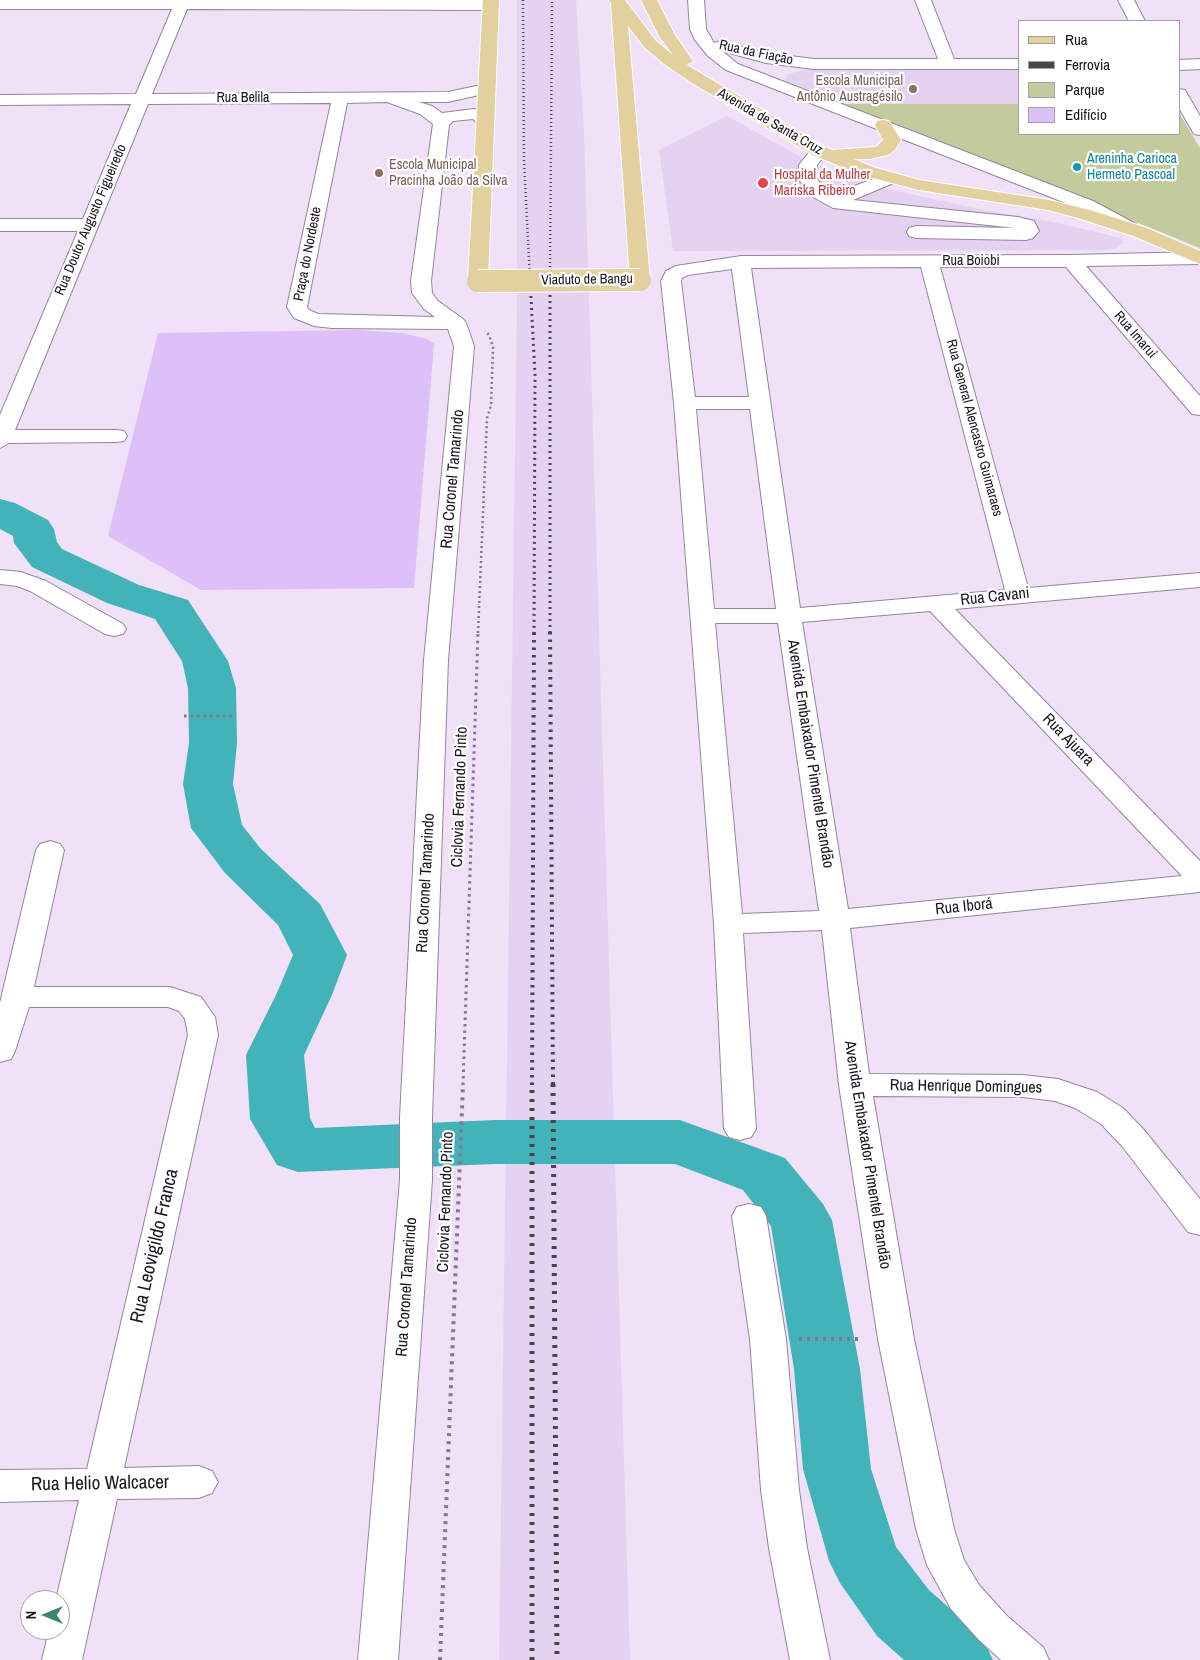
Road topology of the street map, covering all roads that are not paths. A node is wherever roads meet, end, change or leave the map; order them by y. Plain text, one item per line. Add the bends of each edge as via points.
1 (696, 0) edge
2 (924, 0) edge
3 (1126, 0) edge
4 (618, 1) edge
5 (182, 2) edge
6 (354, 2) edge
7 (490, 2) edge
8 (0, 4) edge
9 (653, 6) edge
10 (1136, 20) edge
11 (703, 40) junction
12 (814, 64) junction
13 (948, 64) junction
14 (1018, 64) edge
15 (1180, 64) edge
16 (1200, 64) edge
17 (698, 80) junction
18 (780, 86) junction
19 (486, 89) junction
20 (1180, 96) edge
21 (142, 98) junction
22 (340, 98) junction
23 (390, 98) junction
24 (0, 100) edge
25 (484, 120) junction
26 (441, 124) junction
27 (883, 125) junction
28 (1200, 130) edge
29 (819, 151) junction
30 (890, 178) junction
31 (837, 202) junction
32 (0, 225) edge
33 (88, 225) junction
34 (1129, 228) junction
35 (916, 232) dead end
36 (1200, 258) edge
37 (929, 261) junction
38 (1071, 261) junction
39 (741, 262) junction
40 (456, 323) junction
41 (686, 403) junction
42 (761, 403) junction
43 (1200, 409) edge
44 (116, 436) dead end
45 (1, 438) edge
46 (0, 577) edge
47 (1200, 580) edge
48 (1018, 595) junction
49 (936, 603) junction
50 (703, 616) junction
51 (789, 616) junction
52 (114, 629) dead end
53 (50, 850) dead end
54 (1200, 878) edge
55 (1200, 883) edge
56 (835, 920) junction
57 (728, 924) junction
58 (17, 997) junction
59 (0, 1051) edge
60 (855, 1085) junction
61 (740, 1129) dead end
62 (749, 1216) dead end
63 (1200, 1223) edge
64 (199, 1482) dead end
65 (102, 1484) junction
66 (0, 1486) edge
67 (62, 1660) edge
68 (378, 1660) edge
69 (810, 1660) edge
70 (1029, 1660) edge

1 - 11 street via 698,29
2 - 13 street
3 - 10 street
4 - 17 main road, Avenida de Santa Cruz via 650,44
4 - 25 main road, Viaduto de Bangu, bridge via 640,280 478,281
5 - 6 street
5 - 8 street
5 - 21 street, Rua Doutor Augusto Figueiredo
6 - 7 street
7 - 19 main road
9 - 17 main road via 666,36
11 - 12 street, Rua da Fiação via 744,53
11 - 18 street, Avenida de Santa Cruz via 732,66
12 - 13 street, Rua da Fiação
12 - 18 street via 779,75 777,81
13 - 14 street, Rua da Fiação
15 - 16 street
17 - 29 main road, Avenida de Santa Cruz
18 - 27 street, Avenida de Santa Cruz
19 - 23 street, Rua Belila via 448,97
19 - 25 main road
20 - 28 street
21 - 22 street, Rua Belila
21 - 24 street, Rua Belila
21 - 33 street, Rua Doutor Augusto Figueiredo
22 - 23 street, Rua Belila
22 - 40 street, Praça do Nordeste via 297,307 300,314 332,322
23 - 26 street via 426,110
25 - 26 street via 474,114 456,115 447,117
26 - 40 street via 421,281 422,293 431,305
27 - 29 main road via 892,140 882,151 848,155
27 - 34 street, Avenida de Santa Cruz via 1087,205
29 - 30 main road, Avenida de Santa Cruz
29 - 31 street via 808,165 807,179 821,194
30 - 31 street
30 - 34 main road, Avenida de Santa Cruz via 1049,205
31 - 35 street via 846,206 1018,223 1027,225 1030,231 1026,234
32 - 33 street
33 - 45 street, Rua Doutor Augusto Figueiredo
34 - 36 main road, Avenida de Santa Cruz
36 - 38 street, Rua Boiobi
37 - 38 street, Rua Boiobi
37 - 39 street, Rua Boiobi
37 - 48 street, Rua General Alencastro Guimaraes
38 - 43 street, Rua Imaruí
39 - 41 street via 683,270 673,275 670,281
39 - 42 street, Avenida Embaixador Pimentel Brandão
40 - 68 street, Rua Coronel Tamarindo via 464,346 436,660 416,1180
41 - 42 street
41 - 50 street
42 - 51 street, Avenida Embaixador Pimentel Brandão
44 - 45 street
46 - 52 street via 21,579 38,586
47 - 48 street, Rua Cavani
48 - 49 street, Rua Cavani
49 - 51 street, Rua Cavani
49 - 54 street, Rua Ajuara
50 - 51 street
50 - 57 street
51 - 56 street, Avenida Embaixador Pimentel Brandão
53 - 58 street
55 - 56 street, Rua Iborá
56 - 57 street, Rua Iborá
56 - 60 street, Avenida Embaixador Pimentel Brandão
57 - 61 street
58 - 59 street
58 - 65 street, Rua Leovigildo Franca via 170,997 190,1004 200,1017 203,1035
60 - 63 street, Rua Henrique Domingues via 1023,1086 1058,1090 1086,1100 1112,1116
60 - 70 street, Avenida Embaixador Pimentel Brandão via 896,1339 935,1529 946,1566 965,1597
62 - 69 street via 768,1339 780,1490
64 - 65 street, Rua Helio Walcacer
65 - 66 street, Rua Helio Walcacer
65 - 67 street, Rua Leovigildo Franca

